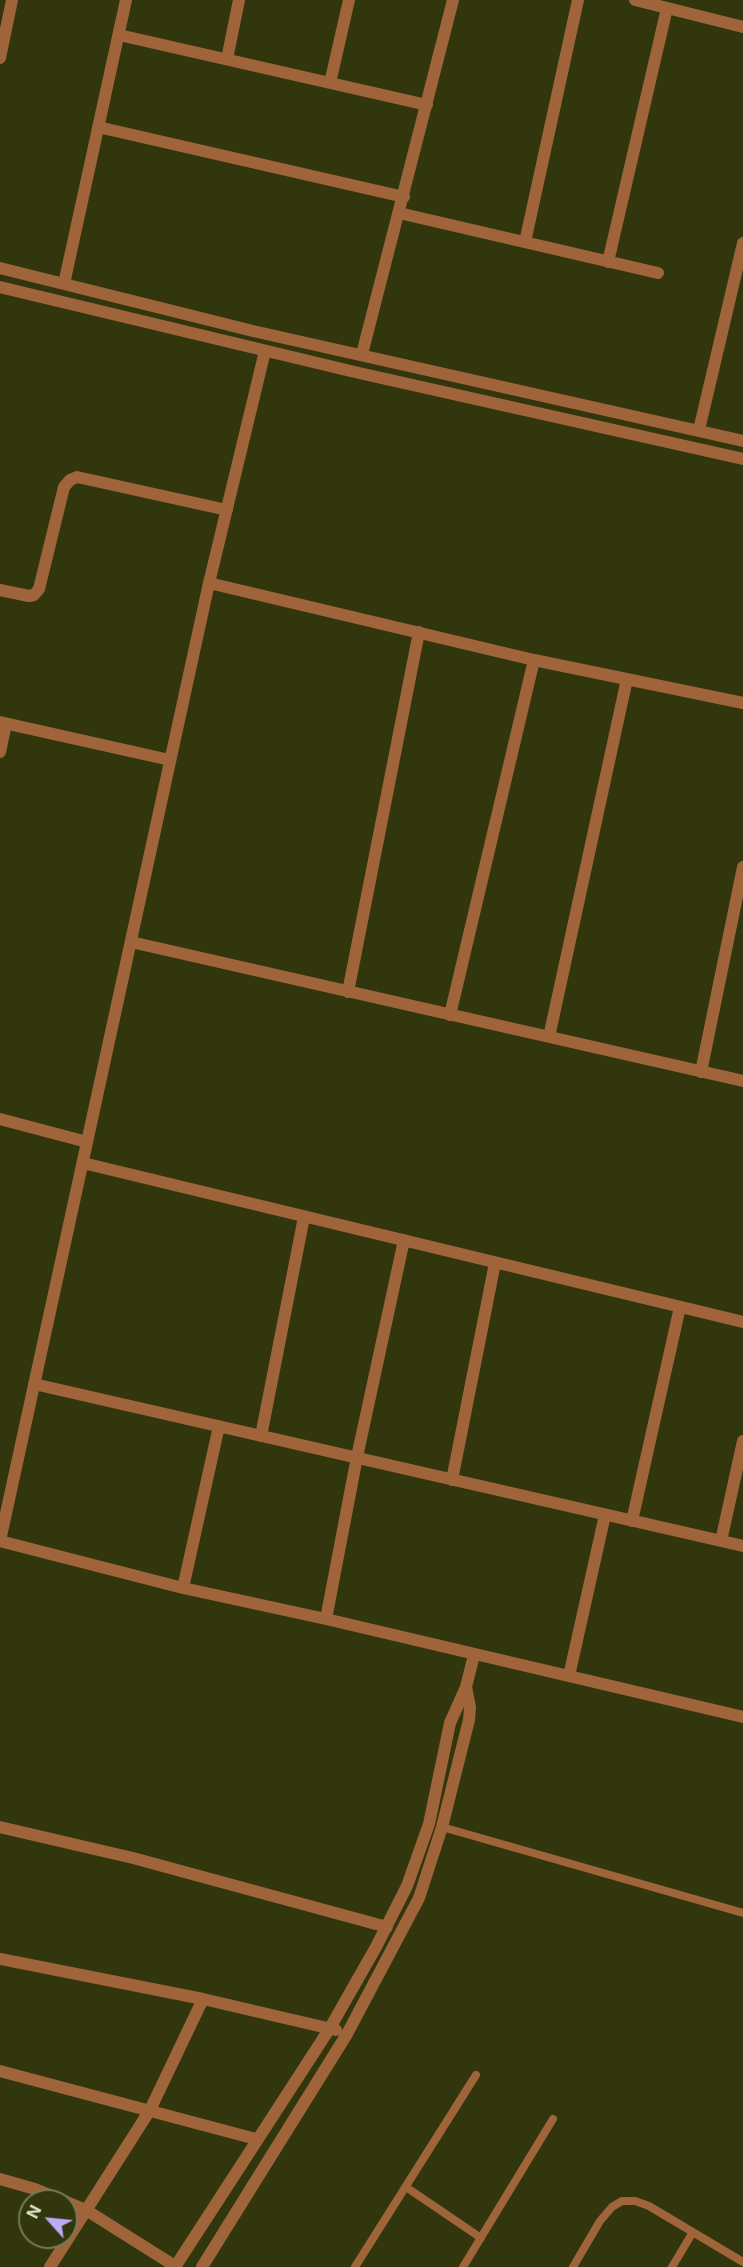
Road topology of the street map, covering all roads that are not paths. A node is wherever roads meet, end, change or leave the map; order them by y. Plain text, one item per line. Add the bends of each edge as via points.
1 (12, 0) edge
2 (126, 0) edge
3 (239, 0) edge
4 (349, 0) edge
5 (453, 0) edge
6 (579, 0) edge
7 (635, 0) edge
8 (667, 8) junction
9 (743, 27) edge
10 (118, 34) junction
11 (0, 58) edge
12 (227, 59) junction
13 (330, 83) junction
14 (427, 105) junction
15 (98, 128) junction
16 (404, 197) junction
17 (399, 213) junction
18 (525, 242) junction
19 (743, 243) edge
20 (608, 262) junction
21 (0, 268) edge
22 (658, 273) dead end
23 (64, 284) junction
24 (0, 287) edge
25 (265, 351) junction
26 (362, 354) junction
27 (699, 430) junction
28 (743, 441) edge
29 (743, 459) edge
30 (227, 510) junction
31 (209, 583) junction
32 (0, 590) edge
33 (419, 632) junction
34 (534, 660) junction
35 (627, 679) junction
36 (743, 704) edge
37 (3, 723) edge
38 (0, 752) edge
39 (170, 760) junction
40 (743, 867) edge
41 (131, 942) junction
42 (348, 992) junction
43 (450, 1015) junction
44 (549, 1037) junction
45 (702, 1072) junction
46 (743, 1081) edge
47 (0, 1119) edge
48 (87, 1142) junction
49 (83, 1163) junction
50 (304, 1216) junction
51 (404, 1240) junction
52 (495, 1263) junction
53 (680, 1307) junction
54 (743, 1322) edge
55 (34, 1384) junction
56 (219, 1426) junction
57 (261, 1436) junction
58 (743, 1441) edge
59 (357, 1457) junction
60 (452, 1480) junction
61 (605, 1515) junction
62 (632, 1521) junction
63 (0, 1541) edge
64 (721, 1541) junction
65 (743, 1546) edge
66 (183, 1588) junction
67 (326, 1619) junction
68 (474, 1655) junction
69 (570, 1676) junction
70 (466, 1687) junction
71 (743, 1717) edge
72 (0, 1827) edge
73 (442, 1827) junction
74 (743, 1912) edge
75 (387, 1927) junction
76 (0, 1959) edge
77 (204, 1999) junction
78 (330, 2028) junction
79 (347, 2034) junction
80 (0, 2071) edge
81 (476, 2074) dead end
82 (150, 2110) junction
83 (553, 2120) dead end
84 (256, 2139) junction
85 (0, 2179) edge
86 (406, 2187) junction
87 (86, 2210) junction
88 (693, 2232) junction
89 (481, 2238) junction
90 (743, 2262) edge
91 (50, 2267) edge
92 (175, 2267) edge
93 (202, 2267) edge
94 (355, 2267) edge
95 (464, 2267) edge
96 (573, 2267) edge
97 (672, 2267) edge

1 - 11 street
2 - 10 street
3 - 12 street
4 - 13 street
5 - 14 street
6 - 18 street
7 - 8 street
8 - 9 street
8 - 20 street
10 - 12 street
10 - 15 street
12 - 13 street
13 - 14 street
14 - 16 street
15 - 16 street
15 - 23 street
16 - 17 street
17 - 18 street
17 - 26 street
18 - 20 street
19 - 27 street
20 - 22 street
21 - 23 street
23 - 26 street
24 - 25 street
25 - 29 street
25 - 30 street
26 - 27 street
27 - 28 street
30 - 31 street
30 - 32 street via 78,477 64,487 39,589 29,596
31 - 33 street
31 - 39 street
33 - 34 street
33 - 42 street
34 - 35 street
34 - 43 street
35 - 36 street
35 - 44 street
37 - 38 street
37 - 39 street
39 - 41 street
40 - 45 street
41 - 42 street
41 - 48 street
42 - 43 street
43 - 44 street
44 - 45 street
45 - 46 street
47 - 48 street
48 - 49 street
49 - 50 street
49 - 55 street
50 - 51 street
50 - 57 street
51 - 52 street
51 - 59 street
52 - 53 street
52 - 60 street
53 - 54 street
53 - 62 street
55 - 56 street
55 - 63 street
56 - 57 street
56 - 66 street
57 - 59 street
58 - 64 street
59 - 60 street
59 - 67 street
60 - 61 street
61 - 62 street
61 - 69 street
62 - 64 street
63 - 66 street
64 - 65 street
66 - 67 street
67 - 68 street
68 - 69 street
68 - 70 street
69 - 71 street
70 - 73 street via 469,1720
70 - 75 street via 450,1723 429,1824 407,1886
72 - 75 street via 133,1858
73 - 74 lane
73 - 79 street via 419,1898
75 - 78 street
76 - 77 street
77 - 78 street
77 - 82 street
78 - 79 street
78 - 84 street
79 - 93 street
80 - 82 street
81 - 86 lane
82 - 84 street
82 - 87 street
83 - 89 lane
84 - 92 street
85 - 87 street
86 - 89 lane
86 - 94 lane
87 - 91 street
87 - 92 street
88 - 90 lane
88 - 96 lane via 649,2206 622,2201 600,2221
88 - 97 lane
89 - 95 lane

